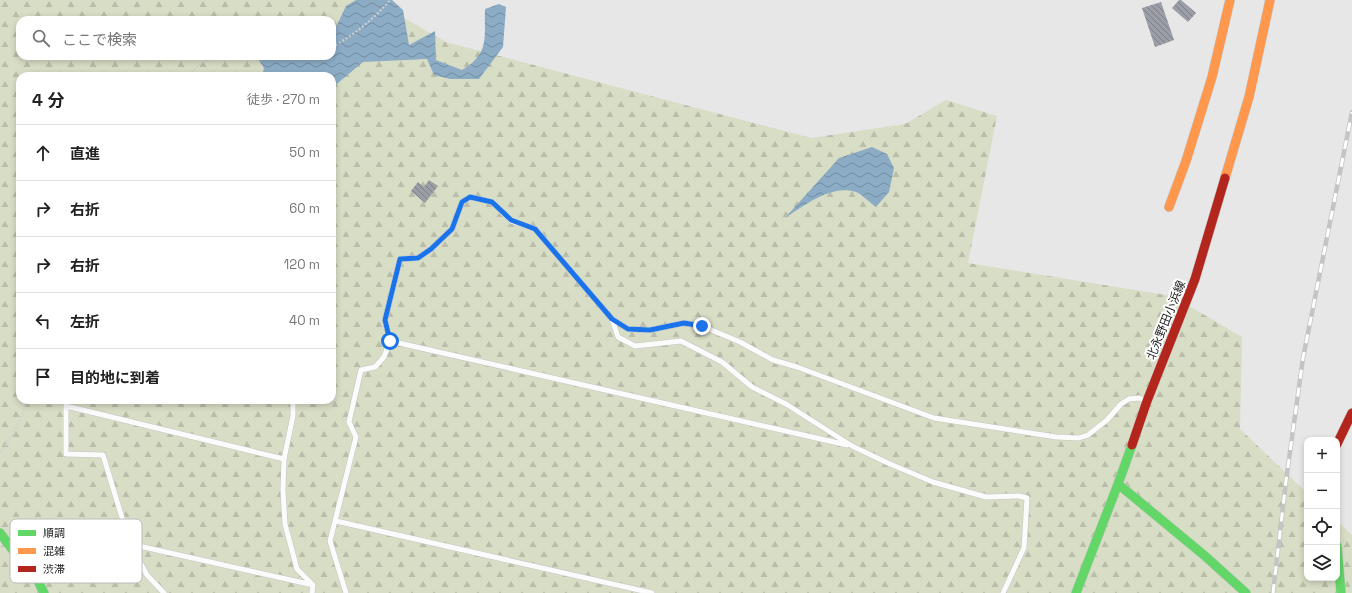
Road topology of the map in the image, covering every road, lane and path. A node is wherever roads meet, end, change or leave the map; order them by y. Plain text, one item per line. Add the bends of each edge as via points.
1 (390, 0) edge
2 (1230, 0) edge
3 (1270, 0) edge
4 (336, 45) edge
5 (208, 60) edge
6 (192, 72) edge
7 (1169, 207) dead end
8 (612, 319) junction
9 (390, 341) junction
10 (1147, 401) junction
11 (26, 404) edge
12 (293, 404) edge
13 (66, 406) joint
14 (1352, 413) edge
15 (1340, 437) edge
16 (852, 446) junction
17 (0, 452) edge
18 (284, 459) junction
19 (1118, 484) junction
20 (122, 519) edge
21 (336, 521) junction
22 (0, 533) edge
23 (10, 546) edge
24 (142, 547) edge
25 (142, 566) edge
26 (1340, 581) edge
27 (39, 583) edge
28 (313, 584) junction
29 (44, 593) edge
30 (164, 593) edge
31 (312, 593) edge
32 (346, 593) edge
33 (652, 593) edge
34 (1003, 593) edge
35 (1076, 593) edge
36 (1246, 593) edge
37 (1341, 593) edge

1 - 4 path via 352,35
2 - 7 main road via 1212,78
3 - 10 main road, 北永野田小浜線 via 1249,97 1196,279
5 - 6 path
8 - 9 lane via 535,229 511,220 492,202 470,197 462,202 452,229 431,249 418,258 400,259 385,320
8 - 10 lane via 628,329 650,330 684,323 702,326 773,360 934,418 1056,438 1079,438 1088,435 1129,399 1139,398
8 - 16 lane via 618,337 635,346 681,341 722,362 752,387 786,404
9 - 16 lane
9 - 21 lane via 384,357 375,367 361,370 349,422 356,437
10 - 19 main road, 北永野田小浜線
11 - 17 path via 22,418
12 - 18 lane
13 - 18 lane
13 - 20 lane via 66,454 103,455
14 - 15 main road
16 - 34 lane via 933,482 986,497 1027,498 1024,548
18 - 28 lane via 285,524 297,569
19 - 35 main road, 北永野田小浜線
19 - 36 main road
21 - 32 lane via 330,541
21 - 33 lane
22 - 23 main road
24 - 28 lane
25 - 30 lane
26 - 37 main road
27 - 29 main road
28 - 31 lane

